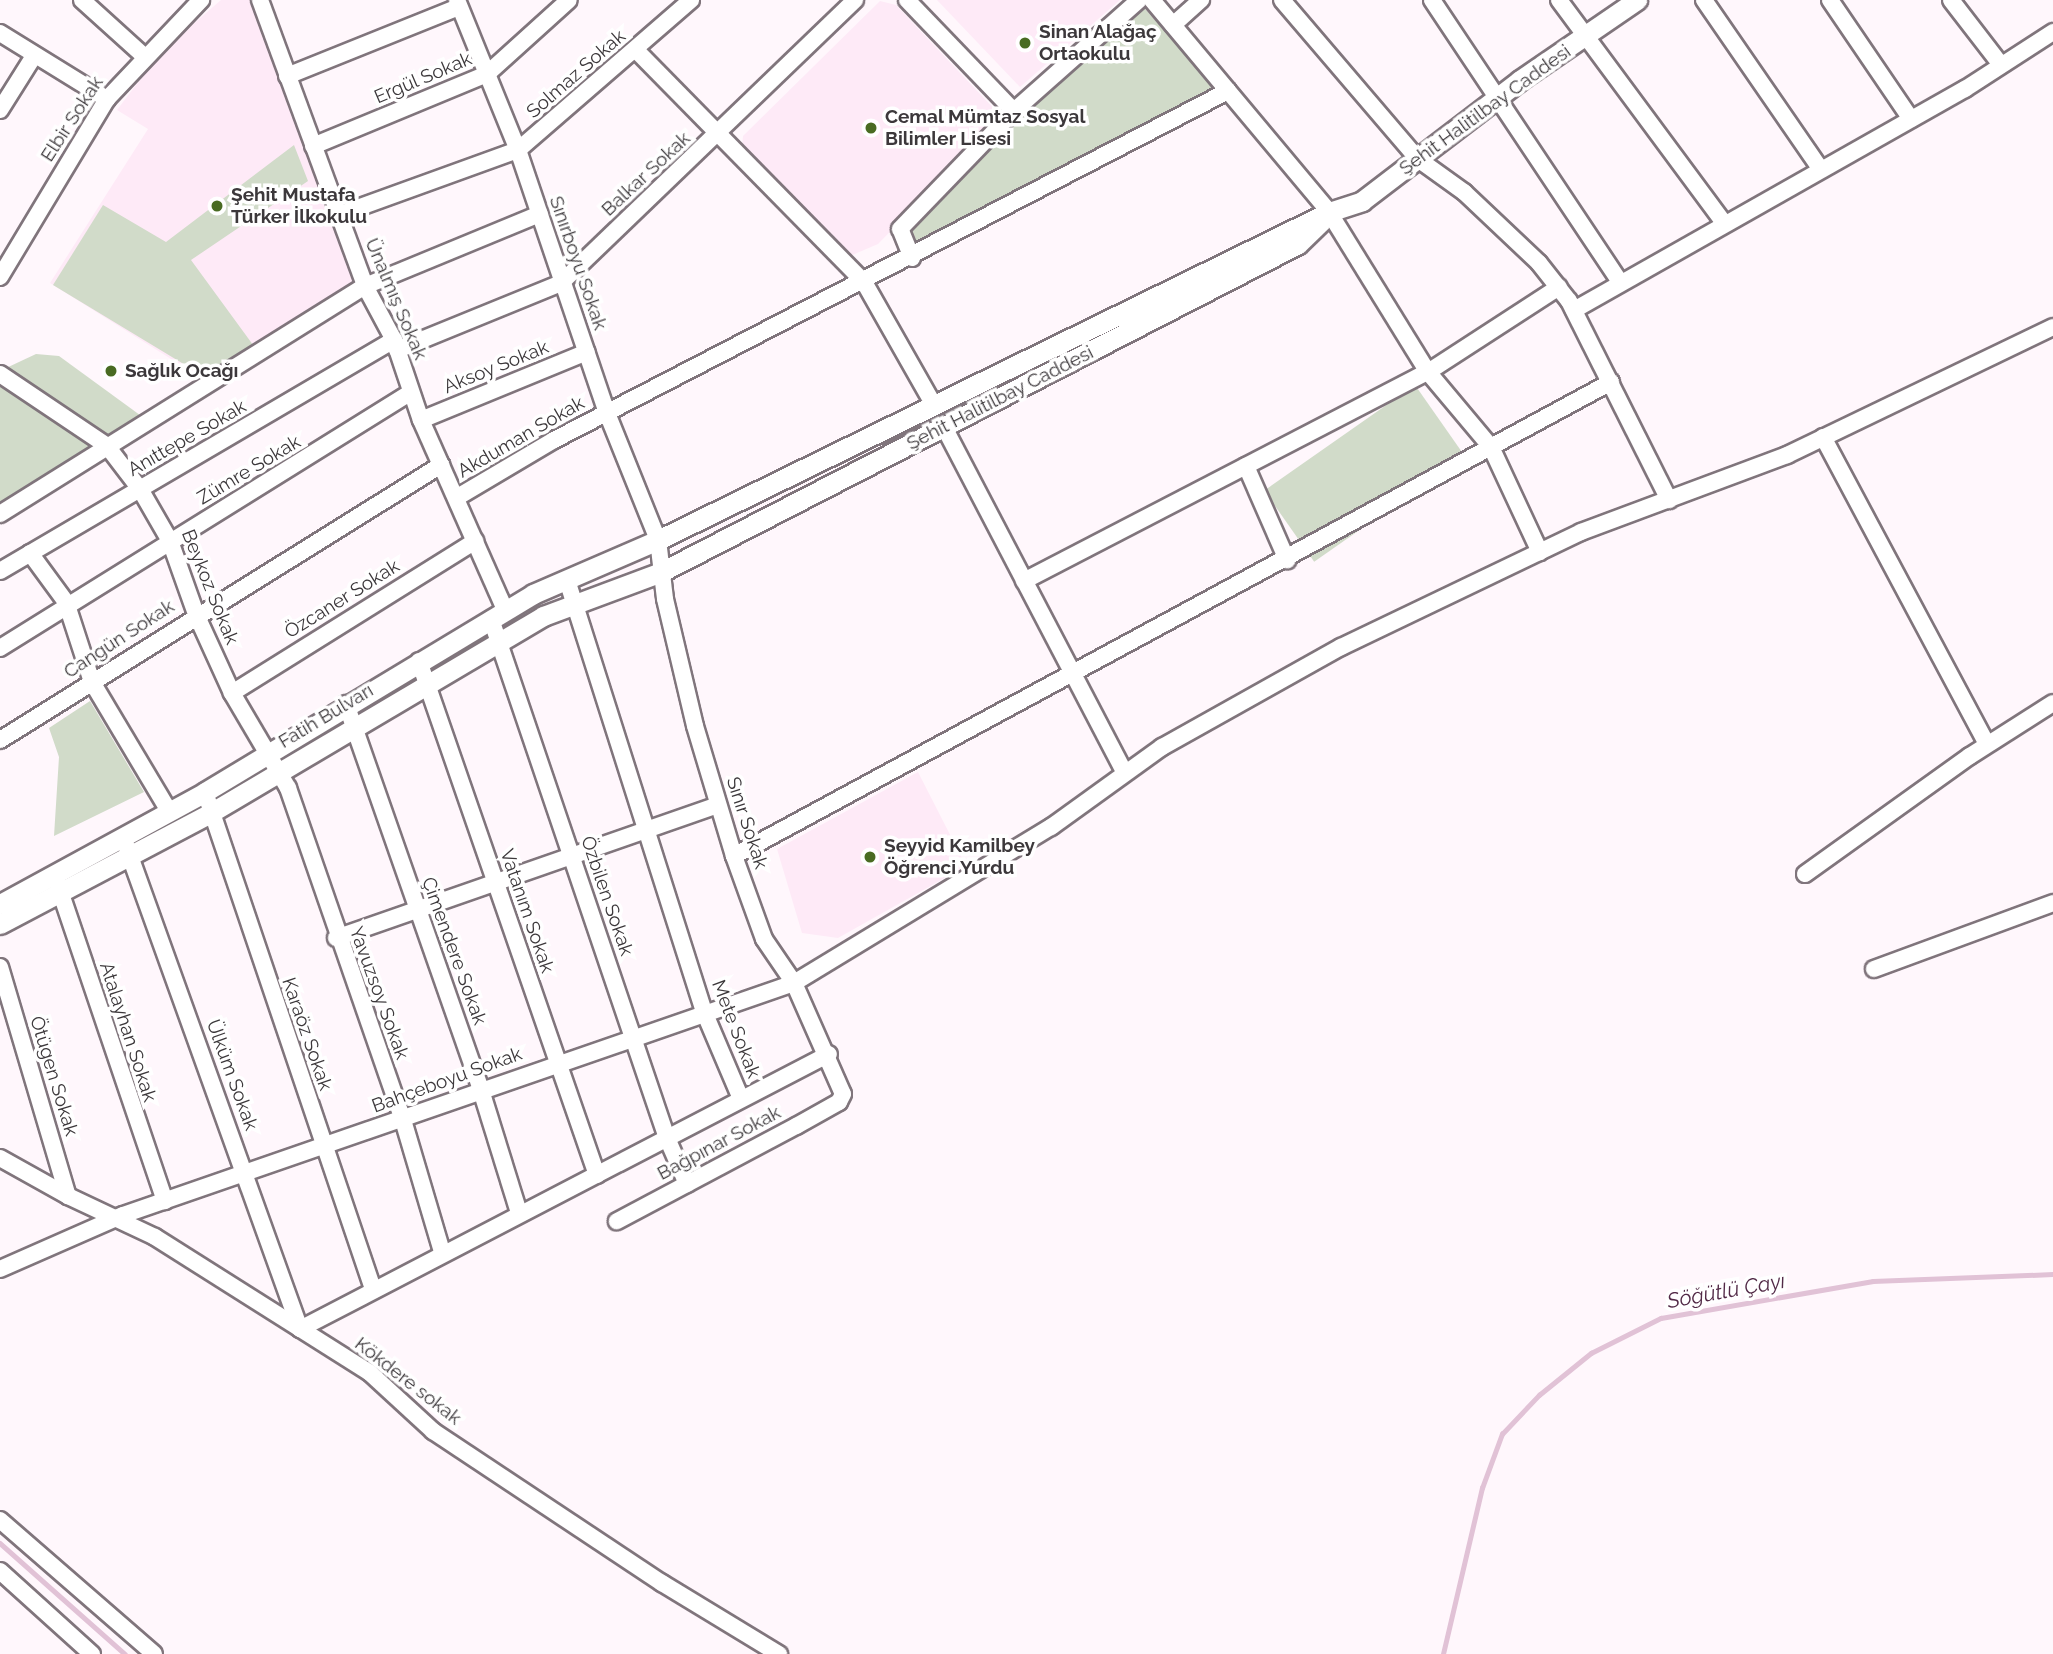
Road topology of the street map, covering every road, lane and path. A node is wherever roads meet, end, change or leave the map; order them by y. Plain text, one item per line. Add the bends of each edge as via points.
1 (82, 0) edge
2 (201, 0) edge
3 (278, 0) edge
4 (569, 0) edge
5 (691, 0) edge
6 (855, 0) edge
7 (907, 0) edge
8 (1139, 0) edge
9 (1152, 0) edge
10 (1200, 0) edge
11 (1282, 0) edge
12 (1432, 0) edge
13 (1559, 0) edge
14 (1637, 0) edge
15 (1704, 0) edge
16 (1830, 0) edge
17 (1951, 0) edge
18 (260, 3) edge
19 (458, 3) edge
20 (1173, 24) junction
21 (2053, 32) edge
22 (0, 33) edge
23 (1583, 37) junction
24 (636, 50) junction
25 (34, 55) junction
26 (144, 56) junction
27 (2001, 65) junction
28 (486, 74) junction
29 (288, 76) junction
30 (1228, 91) junction
31 (1499, 96) junction
32 (107, 99) junction
33 (0, 110) edge
34 (1014, 111) junction
35 (1910, 119) junction
36 (717, 136) junction
37 (313, 146) junction
38 (518, 150) junction
39 (1418, 159) junction
40 (1820, 168) junction
41 (1329, 212) junction
42 (338, 215) junction
43 (540, 215) junction
44 (1723, 222) junction
45 (912, 258) junction
46 (0, 277) edge
47 (864, 282) junction
48 (561, 283) junction
49 (1621, 283) junction
50 (365, 286) junction
51 (1559, 287) junction
52 (1574, 310) junction
53 (2053, 327) edge
54 (396, 345) junction
55 (587, 352) junction
56 (1428, 372) junction
57 (0, 374) edge
58 (1611, 382) junction
59 (411, 392) junction
60 (934, 405) junction
61 (607, 413) junction
62 (421, 420) junction
63 (944, 428) junction
64 (1822, 437) junction
65 (107, 446) junction
66 (1491, 447) junction
67 (441, 465) junction
68 (1246, 466) junction
69 (139, 489) junction
70 (456, 499) junction
71 (1669, 500) junction
72 (0, 514) edge
73 (657, 540) junction
74 (170, 541) junction
75 (475, 541) junction
76 (1540, 552) junction
77 (30, 553) junction
78 (1287, 560) junction
79 (0, 571) edge
80 (661, 572) junction
81 (567, 580) junction
82 (1024, 581) junction
83 (66, 602) junction
84 (575, 604) junction
85 (196, 614) junction
86 (498, 615) junction
87 (499, 642) junction
88 (0, 648) edge
89 (419, 661) junction
90 (1073, 674) junction
91 (92, 682) junction
92 (427, 684) junction
93 (232, 693) junction
94 (2053, 703) edge
95 (346, 704) junction
96 (354, 728) junction
97 (0, 740) edge
98 (1987, 744) junction
99 (268, 752) junction
100 (279, 772) junction
101 (1125, 774) junction
102 (205, 792) junction
103 (718, 805) junction
104 (169, 811) junction
105 (212, 812) junction
106 (649, 827) junction
107 (123, 836) junction
108 (571, 854) junction
109 (130, 856) junction
110 (734, 856) junction
111 (1805, 874) dead end
112 (494, 880) junction
113 (57, 882) junction
114 (2053, 903) edge
115 (0, 904) edge
116 (416, 908) junction
117 (0, 924) edge
118 (336, 938) junction
119 (0, 967) edge
120 (1874, 969) dead end
121 (794, 983) junction
122 (705, 1014) junction
123 (632, 1037) junction
124 (829, 1054) junction
125 (557, 1062) junction
126 (481, 1090) junction
127 (741, 1100) junction
128 (839, 1102) joint
129 (403, 1120) junction
130 (667, 1138) junction
131 (324, 1145) junction
132 (0, 1158) edge
133 (246, 1173) junction
134 (597, 1175) junction
135 (687, 1184) junction
136 (68, 1196) junction
137 (165, 1201) junction
138 (519, 1213) junction
139 (115, 1219) junction
140 (617, 1221) dead end
141 (442, 1252) junction
142 (0, 1269) edge
143 (373, 1289) junction
144 (300, 1329) junction
145 (0, 1520) edge
146 (0, 1571) edge
147 (92, 1654) edge
148 (153, 1654) edge
149 (779, 1654) edge

1 - 26 street
2 - 26 street, Elbir Sokak
3 - 18 street
4 - 28 street, Ergül Sokak
5 - 24 street, Solmaz Sokak
6 - 36 street, Balkar Sokak
7 - 34 street
8 - 34 street
9 - 20 street
10 - 20 street
11 - 39 street
12 - 31 street
13 - 23 street
14 - 23 main road, Şehit Halitilbay Caddesi
15 - 40 street
16 - 35 street
17 - 27 street
18 - 29 street, Ünalmış Sokak
19 - 28 street, Sınırboyu Sokak
19 - 29 street
20 - 30 street
21 - 27 street
22 - 25 street
23 - 31 main road, Şehit Halitilbay Caddesi
23 - 44 street
24 - 36 street
24 - 38 street, Solmaz Sokak
25 - 32 street
25 - 33 street
26 - 32 street, Elbir Sokak
27 - 35 street
28 - 37 street, Ergül Sokak
28 - 38 street, Sınırboyu Sokak
29 - 37 street, Ünalmış Sokak
30 - 41 street
30 - 45 street, Akduman Sokak
31 - 39 main road, Şehit Halitilbay Caddesi
31 - 49 street
32 - 46 street, Elbir Sokak
34 - 45 street via 900,229
35 - 40 street
36 - 47 street
36 - 48 street, Balkar Sokak
37 - 42 street, Ünalmış Sokak
38 - 42 street
38 - 43 street, Sınırboyu Sokak
39 - 41 main road, Şehit Halitilbay Caddesi via 1362,201
39 - 51 street via 1464,192
40 - 44 street
41 - 56 street
41 - 60 main road, Şehit Halitilbay Caddesi
41 - 63 main road, Şehit Halitilbay Caddesi via 1298,244
42 - 50 street, Ünalmış Sokak
43 - 48 street, Sınırboyu Sokak
43 - 50 street
44 - 49 street
45 - 47 street, Akduman Sokak
47 - 60 street
47 - 61 street, Akduman Sokak
48 - 54 street, Balkar Sokak
48 - 55 street, Sınırboyu Sokak
49 - 52 street
50 - 54 street, Ünalmış Sokak
50 - 65 street
51 - 52 street
51 - 56 street
52 - 58 street
53 - 64 street, Bahçeboyu Sokak
54 - 59 street, Ünalmış Sokak
54 - 69 street, Anıttepe Sokak
55 - 61 street, Sınırboyu Sokak
55 - 62 street, Aksoy Sokak
56 - 66 street
56 - 68 street
57 - 65 street, Beykoz Sokak
58 - 66 street
58 - 71 street
59 - 62 street, Ünalmış Sokak
59 - 74 street, Zümre Sokak
60 - 73 main road, Şehit Halitilbay Caddesi
61 - 70 street, Akduman Sokak
61 - 73 street, Sınırboyu Sokak
62 - 67 street, Ünalmış Sokak
63 - 80 main road, Şehit Halitilbay Caddesi
63 - 82 street
64 - 71 street, Bahçeboyu Sokak
64 - 98 street
65 - 69 street, Beykoz Sokak
65 - 72 street
66 - 76 street
66 - 78 street
67 - 70 street, Ünalmış Sokak
67 - 85 street, Cangün Sokak
68 - 78 street
68 - 82 street
69 - 74 street, Beykoz Sokak
69 - 77 street, Anıttepe Sokak
70 - 75 street, Ünalmış Sokak
71 - 76 street, Bahçeboyu Sokak
73 - 80 street, Sınır Sokak
73 - 81 main road, Fatih Bulvarı
74 - 83 street, Zümre Sokak
74 - 85 street, Beykoz Sokak
75 - 86 street, Ünalmış Sokak
75 - 93 street, Özcaner Sokak
76 - 101 street, Bahçeboyu Sokak via 1341,647 1161,747
77 - 79 street, Anıttepe Sokak
77 - 83 street
78 - 90 street
80 - 84 main road, Şehit Halitilbay Caddesi
80 - 103 street, Sınır Sokak
81 - 84 street, Mete Sokak
81 - 86 main road, Fatih Bulvarı
82 - 90 street
83 - 88 street, Zümre Sokak
83 - 91 street
84 - 87 main road, Şehit Halitilbay Caddesi via 542,616
84 - 106 street, Mete Sokak
85 - 91 street, Cangün Sokak
85 - 93 street, Beykoz Sokak
86 - 87 street, Özbilen Sokak
86 - 89 main road, Fatih Bulvarı
87 - 92 main road, Şehit Halitilbay Caddesi
87 - 108 street, Özbilen Sokak
89 - 92 street, Vatanım Sokak
89 - 95 main road, Fatih Bulvarı
90 - 101 street
90 - 110 street
91 - 97 street, Cangün Sokak
91 - 104 street
92 - 96 main road, Şehit Halitilbay Caddesi
92 - 112 street, Vatanım Sokak
93 - 99 street, Beykoz Sokak
94 - 98 street
95 - 96 street, Çimendere Sokak
95 - 99 main road, Fatih Bulvarı
96 - 100 main road, Şehit Halitilbay Caddesi
96 - 116 street, Çimendere Sokak
98 - 111 street
99 - 100 street, Yavuzsoy Sokak
99 - 102 main road, Fatih Bulvarı
100 - 105 main road, Şehit Halitilbay Caddesi
100 - 118 street, Yavuzsoy Sokak
101 - 121 street, Bahçeboyu Sokak via 1051,827
102 - 104 main road, Fatih Bulvarı
102 - 105 street, Karaöz Sokak
103 - 106 street
103 - 110 street, Sınır Sokak
104 - 107 main road, Fatih Bulvarı
105 - 109 main road, Şehit Halitilbay Caddesi
105 - 131 street, Karaöz Sokak
106 - 108 street
106 - 122 street, Mete Sokak
107 - 109 street, Ülküm Sokak
107 - 113 main road, Fatih Bulvarı
108 - 112 street
108 - 123 street, Özbilen Sokak
109 - 113 main road, Şehit Halitilbay Caddesi
109 - 133 street, Ülküm Sokak
110 - 121 street, Sınır Sokak via 764,939
112 - 116 street
112 - 125 street, Vatanım Sokak
113 - 115 main road, Fatih Bulvarı
113 - 117 main road
113 - 137 street, Atalayhan Sokak
114 - 120 street
116 - 118 street
116 - 126 street, Çimendere Sokak
118 - 129 street, Yavuzsoy Sokak
119 - 136 street, Ötügen Sokak
121 - 122 street, Bahçeboyu Sokak
121 - 124 street, Sınır Sokak
122 - 123 street, Bahçeboyu Sokak
122 - 127 street, Mete Sokak
123 - 125 street, Bahçeboyu Sokak
123 - 130 street, Özbilen Sokak
124 - 127 street
124 - 128 street, Sınır Sokak via 844,1094
125 - 126 street, Bahçeboyu Sokak
125 - 134 street, Vatanım Sokak
126 - 129 street, Bahçeboyu Sokak
126 - 138 street, Çimendere Sokak
127 - 130 street, Mete Sokak
128 - 135 street, Bağpınar Sokak
129 - 131 street, Bahçeboyu Sokak
129 - 141 street, Yavuzsoy Sokak
130 - 134 street, Mete Sokak
130 - 135 street, Özbilen Sokak
131 - 133 street, Bahçeboyu Sokak
131 - 143 street, Karaöz Sokak
132 - 136 street, Kökdere sokak
133 - 137 street, Bahçeboyu Sokak
133 - 144 street, Ülküm Sokak
134 - 138 street, Mete Sokak
135 - 140 street, Bağpınar Sokak
136 - 139 street, Kökdere sokak
137 - 139 street, Bahçeboyu Sokak
138 - 141 street, Mete Sokak
139 - 142 street, Bahçeboyu Sokak
139 - 144 street, Kökdere sokak via 155,1237
141 - 143 street, Mete Sokak
143 - 144 street, Mete Sokak
144 - 149 street, Kökdere sokak via 370,1373 433,1431 662,1583
145 - 148 street
146 - 147 street

